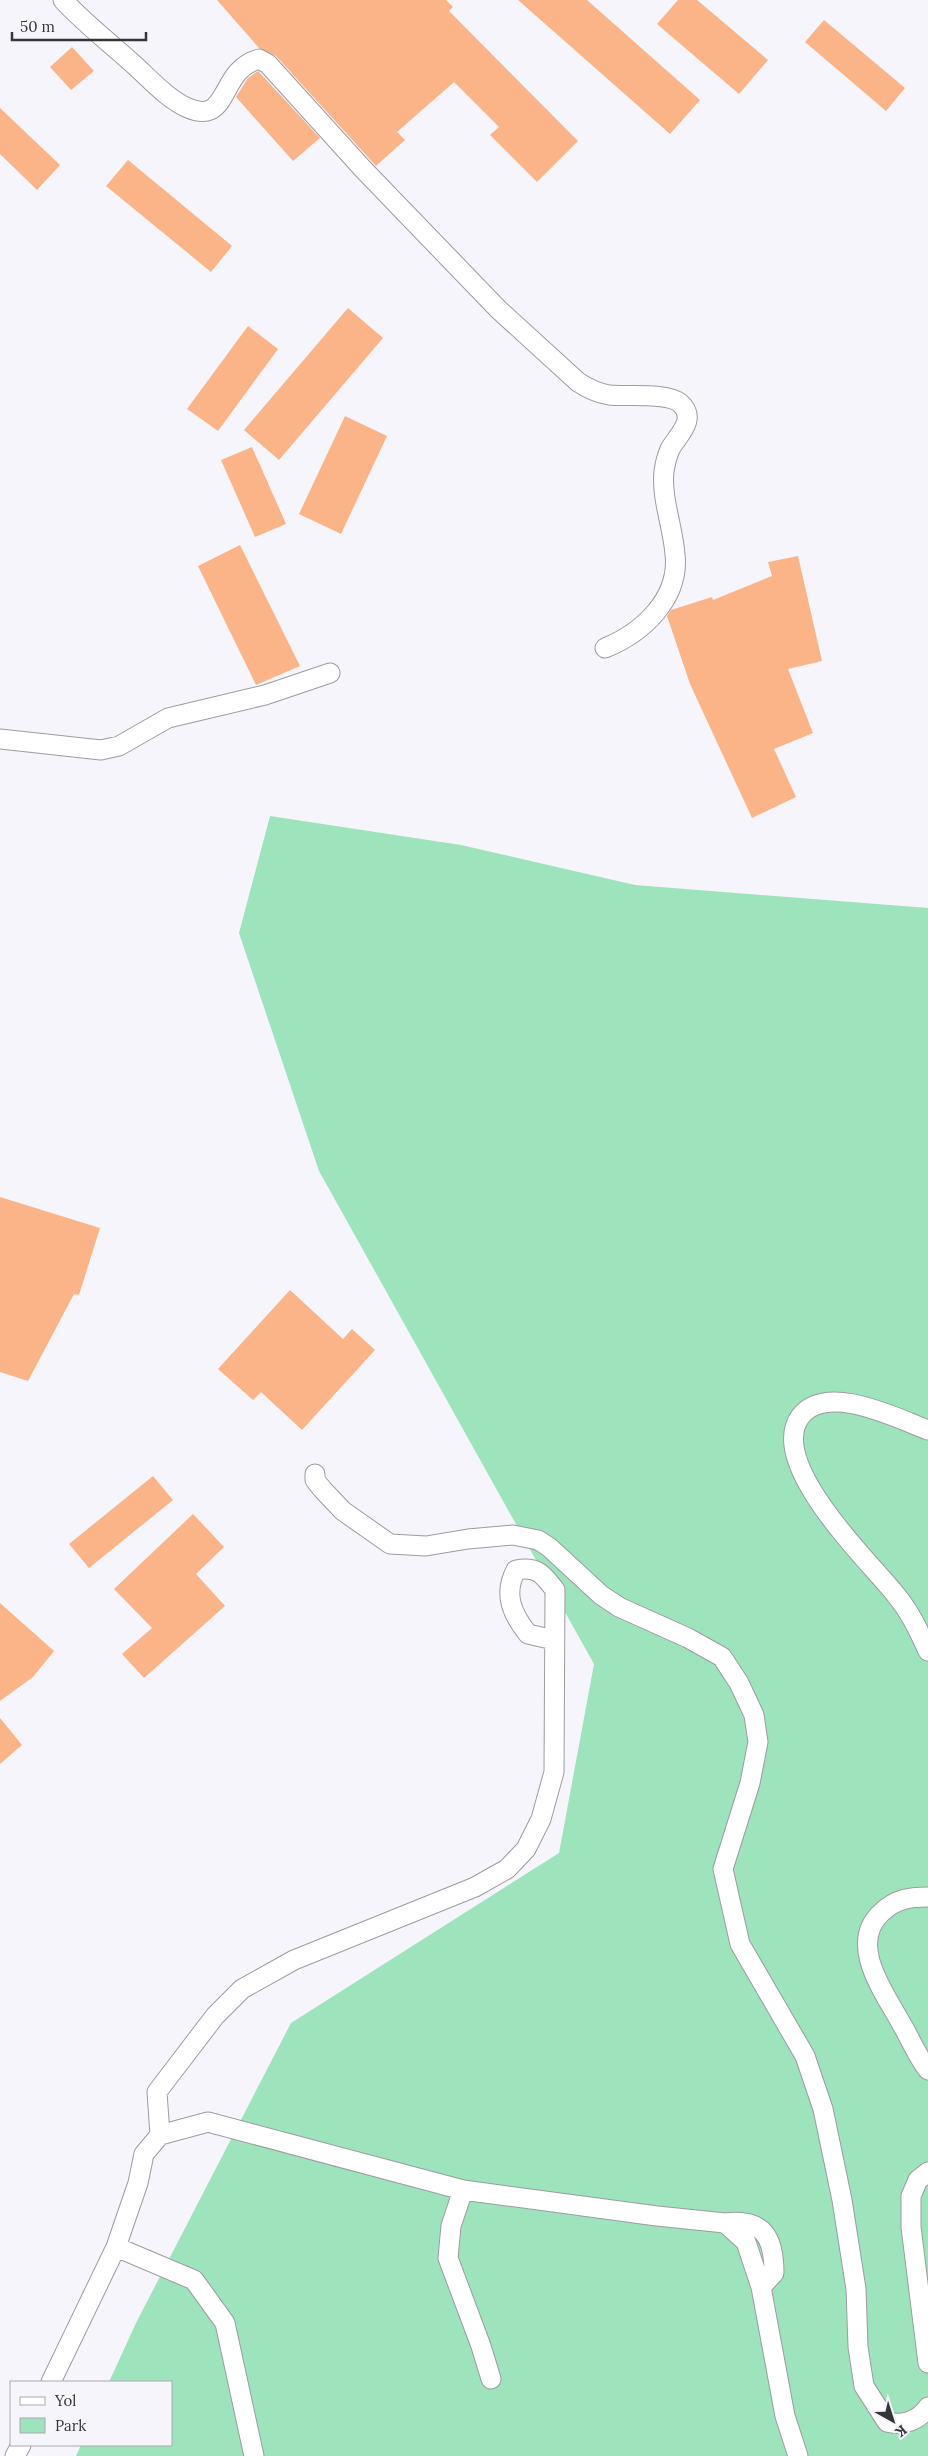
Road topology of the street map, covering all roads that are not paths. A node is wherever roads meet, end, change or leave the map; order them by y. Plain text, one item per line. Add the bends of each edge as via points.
1 (63, 0) edge
2 (605, 648) dead end
3 (330, 673) dead end
4 (0, 739) edge
5 (928, 1430) edge
6 (315, 1474) dead end
7 (554, 1640) dead end
8 (928, 1651) edge
9 (928, 1898) edge
10 (928, 2070) edge
11 (160, 2135) junction
12 (928, 2172) edge
13 (463, 2190) junction
14 (116, 2248) junction
15 (928, 2363) edge
16 (490, 2379) dead end
17 (51, 2381) edge
18 (928, 2407) edge
19 (254, 2456) edge
20 (798, 2456) edge

1 - 2 street via 164,92 200,112 210,110 220,101 231,80 250,62 259,60 268,64 363,169 498,309 578,382 608,395 669,398 680,403 686,414 686,426 669,452 664,474 676,556 671,584 666,597 649,620 628,637
3 - 4 street via 265,695 168,718 119,746 101,750
5 - 8 street via 855,1403 834,1402 815,1405 794,1426 798,1466 840,1532 896,1595 917,1624
6 - 18 street via 315,1480 343,1511 390,1544 426,1546 468,1538 513,1535 538,1540 619,1607 722,1656 754,1715 758,1742 750,1783 723,1869 740,1944 806,2056 823,2109 856,2289 858,2347 864,2386 887,2422 911,2421
7 - 11 street via 554,1772 541,1819 526,1849 507,1869 475,1887 294,1960 242,1989 215,2016 157,2092
9 - 10 street via 906,1898 890,1905 875,1918 869,1932 867,1952 875,1977
11 - 13 street via 208,2122
11 - 14 street via 144,2154 138,2183
12 - 15 street via 918,2180 910,2196
13 - 16 street via 451,2226 448,2258
13 - 20 street via 756,2225 770,2241 773,2250 774,2274 761,2287 785,2416
14 - 17 street
14 - 19 street via 194,2280 225,2323

